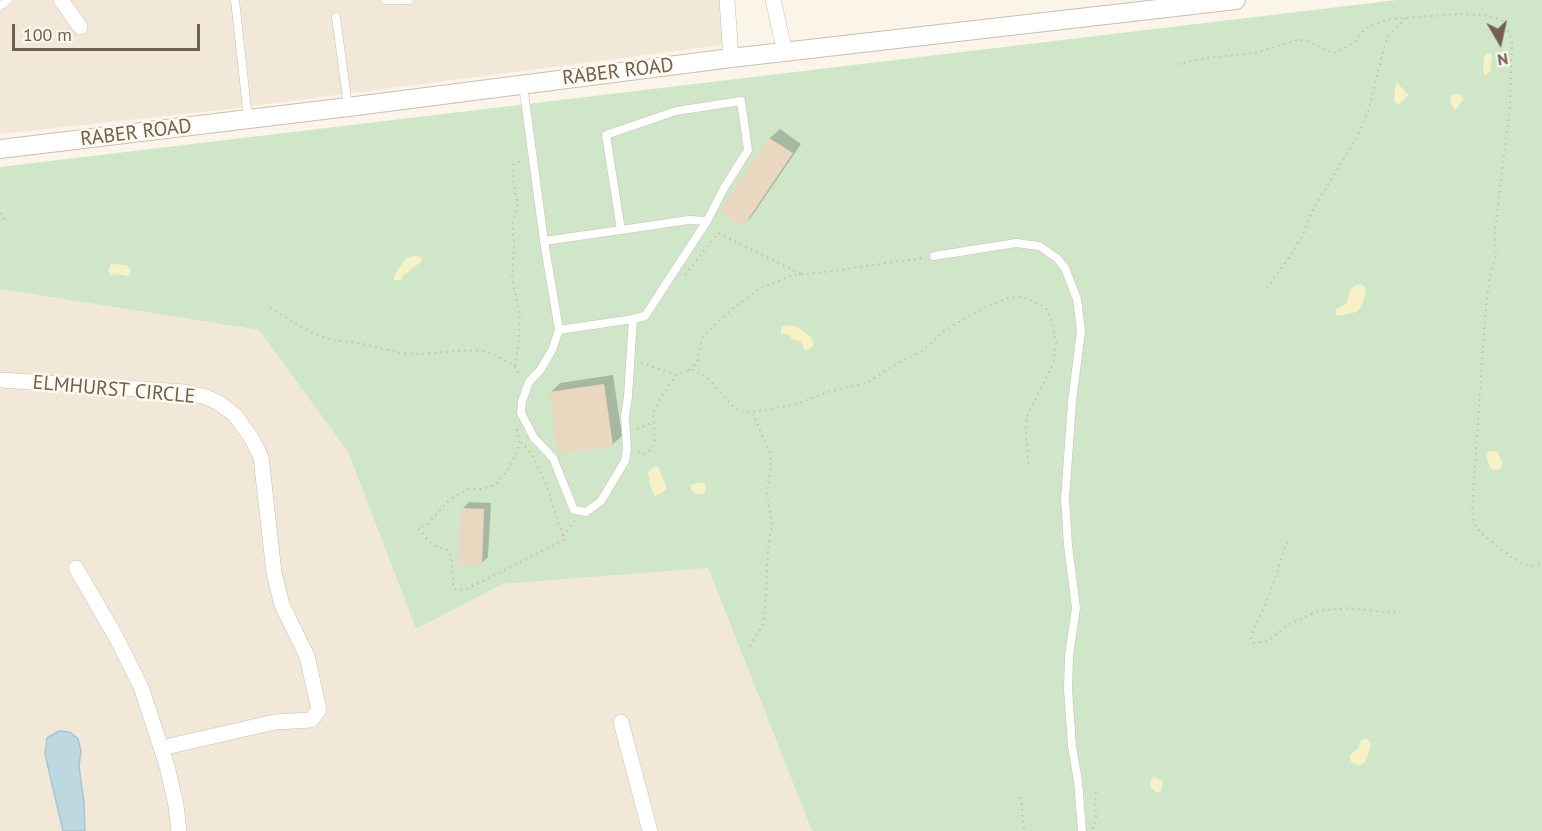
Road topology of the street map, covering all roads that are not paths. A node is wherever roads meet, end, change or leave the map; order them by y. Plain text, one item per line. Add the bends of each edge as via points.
1 (8, 0) edge
2 (61, 0) edge
3 (235, 0) edge
4 (385, 0) edge
5 (409, 0) edge
6 (727, 0) edge
7 (773, 0) edge
8 (1236, 0) edge
9 (0, 6) edge
10 (336, 17) dead end
11 (80, 27) dead end
12 (785, 52) junction
13 (731, 58) junction
14 (523, 84) junction
15 (348, 107) junction
16 (249, 119) junction
17 (0, 149) edge
18 (707, 221) junction
19 (621, 230) junction
20 (544, 241) junction
21 (934, 256) road end
22 (633, 320) junction
23 (559, 330) junction
24 (0, 380) edge
25 (76, 568) dead end
26 (621, 722) dead end
27 (161, 748) junction
28 (179, 831) edge
29 (650, 831) edge
30 (1082, 831) edge

1 - 9 lane
2 - 11 street
3 - 16 lane
4 - 5 lane
6 - 13 street
7 - 12 street
8 - 12 street, RABER ROAD
10 - 15 lane
12 - 13 street, RABER ROAD
13 - 14 street, RABER ROAD
14 - 15 street, RABER ROAD
14 - 20 lane
15 - 16 street, RABER ROAD
16 - 17 street, RABER ROAD
18 - 19 lane
18 - 19 lane via 748,150 741,101 676,111 606,135
18 - 22 lane via 645,316
19 - 20 lane
20 - 23 lane
21 - 30 lane via 1016,243 1038,246 1058,258 1077,299 1081,332 1065,499 1076,608 1068,689
22 - 23 lane
22 - 23 lane via 625,461 601,501 586,512 574,510 553,458 534,438 521,413 529,382 552,350
24 - 27 street, ELMHURST CIRCLE via 184,392 219,403 235,415 261,457 274,573 282,605 307,656 319,710 311,720 275,722
25 - 27 street via 141,687
26 - 29 street
27 - 28 street

